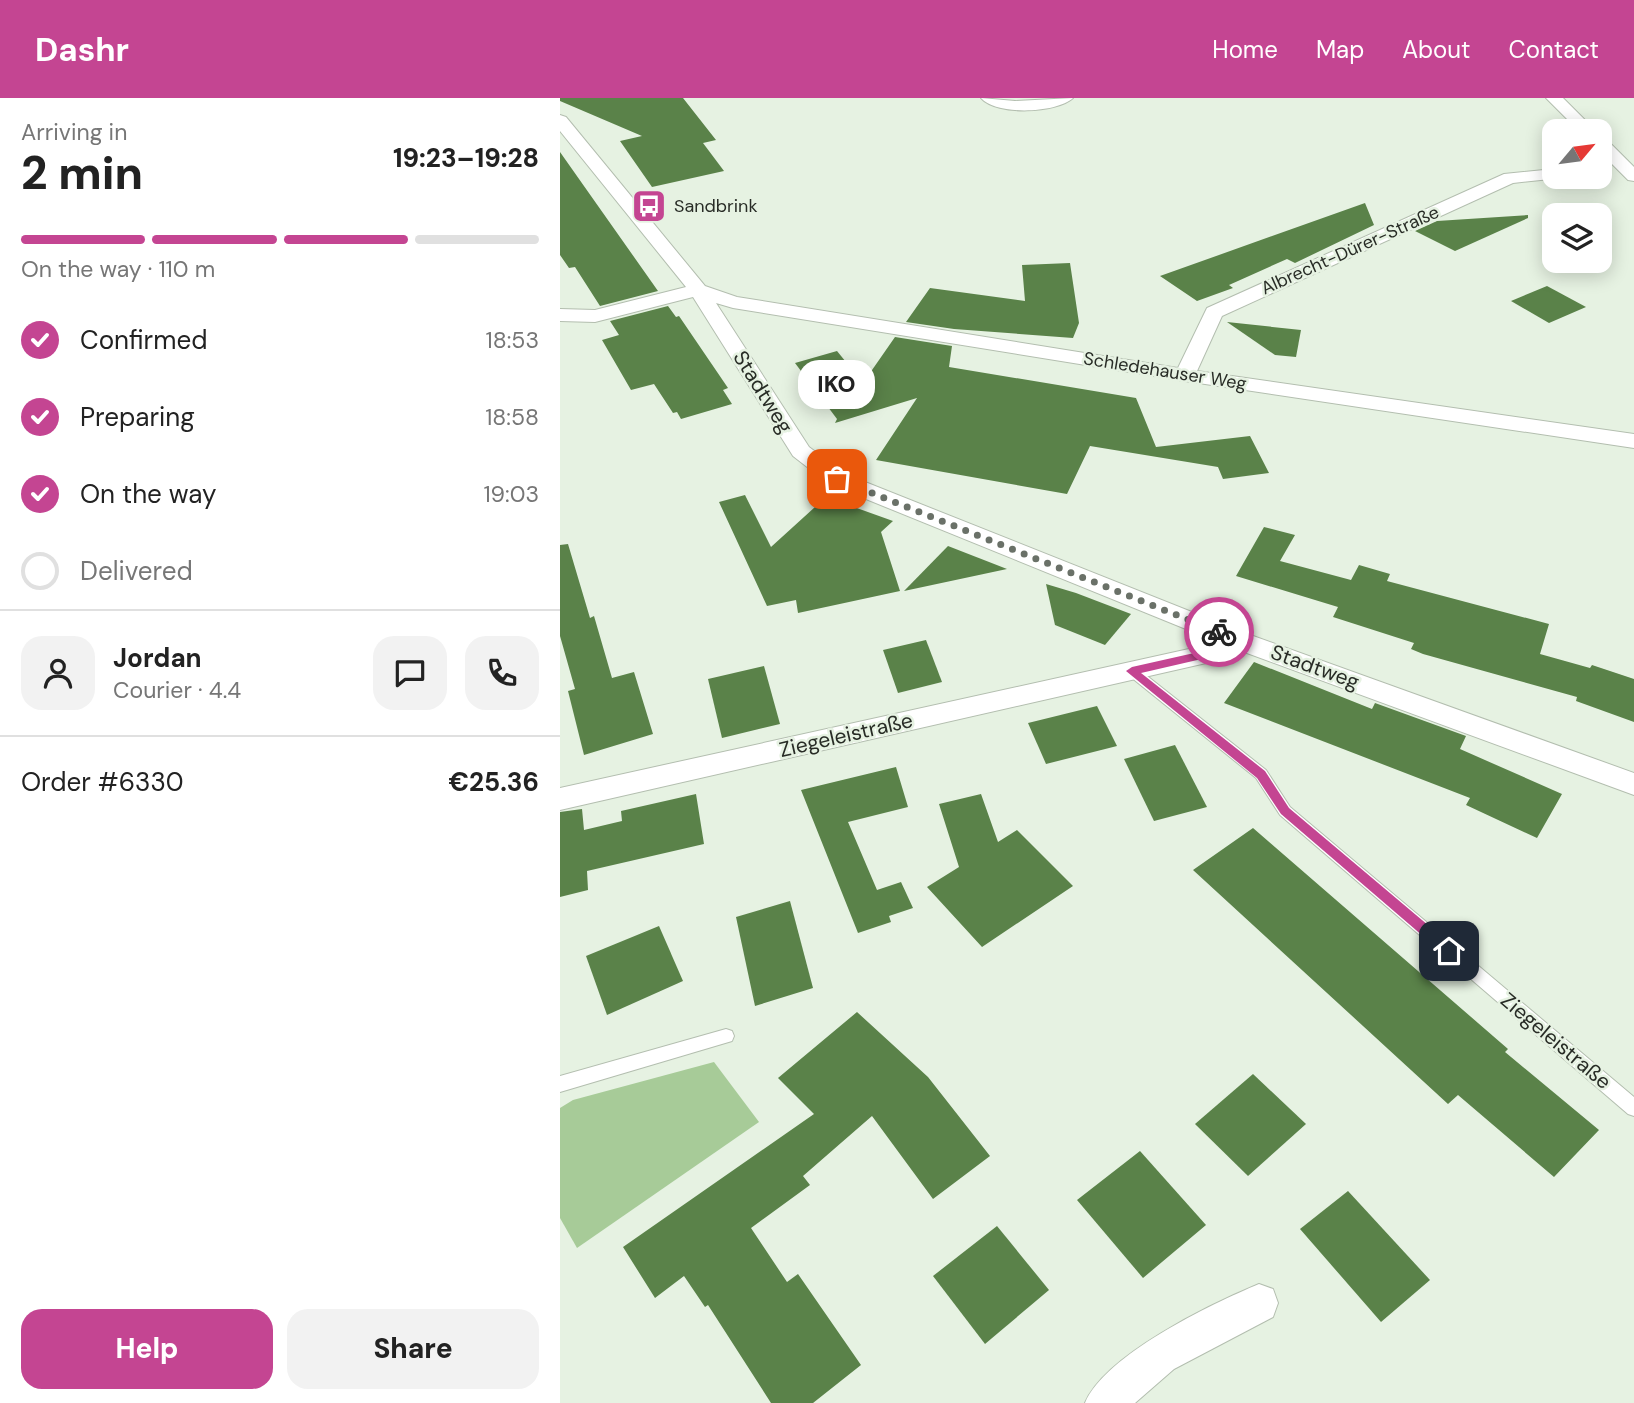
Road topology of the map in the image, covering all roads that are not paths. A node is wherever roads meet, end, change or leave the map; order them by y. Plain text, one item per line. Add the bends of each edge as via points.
1 (989, 98) edge
2 (1065, 98) edge
3 (1554, 98) edge
4 (1576, 119) edge
5 (560, 120) edge
6 (1612, 155) edge
7 (1612, 170) edge
8 (1630, 172) edge
9 (1542, 175) edge
10 (698, 290) junction
11 (560, 315) edge
12 (1185, 375) junction
13 (1634, 441) edge
14 (1233, 638) junction
15 (1132, 671) junction
16 (1634, 783) edge
17 (560, 799) edge
18 (726, 1036) dead end
19 (560, 1084) edge
20 (1634, 1108) edge
21 (1259, 1303) dead end
22 (1105, 1403) edge

1 - 2 street via 1014,106
3 - 4 street
5 - 10 street, Stadtweg
6 - 8 street
7 - 8 street
9 - 12 street, Albrecht-Dürer-Straße via 1510,178 1214,312
10 - 11 street via 595,316
10 - 12 street, Schledehauser Weg via 733,302
10 - 14 street, Stadtweg via 801,451 837,479
12 - 13 street, Schledehauser Weg
14 - 15 street, Ziegeleistraße via 1215,652
14 - 16 street, Stadtweg
15 - 17 street, Ziegeleistraße
15 - 20 lane, Ziegeleistraße via 1261,775 1285,811
18 - 19 lane
21 - 22 street via 1160,1355

